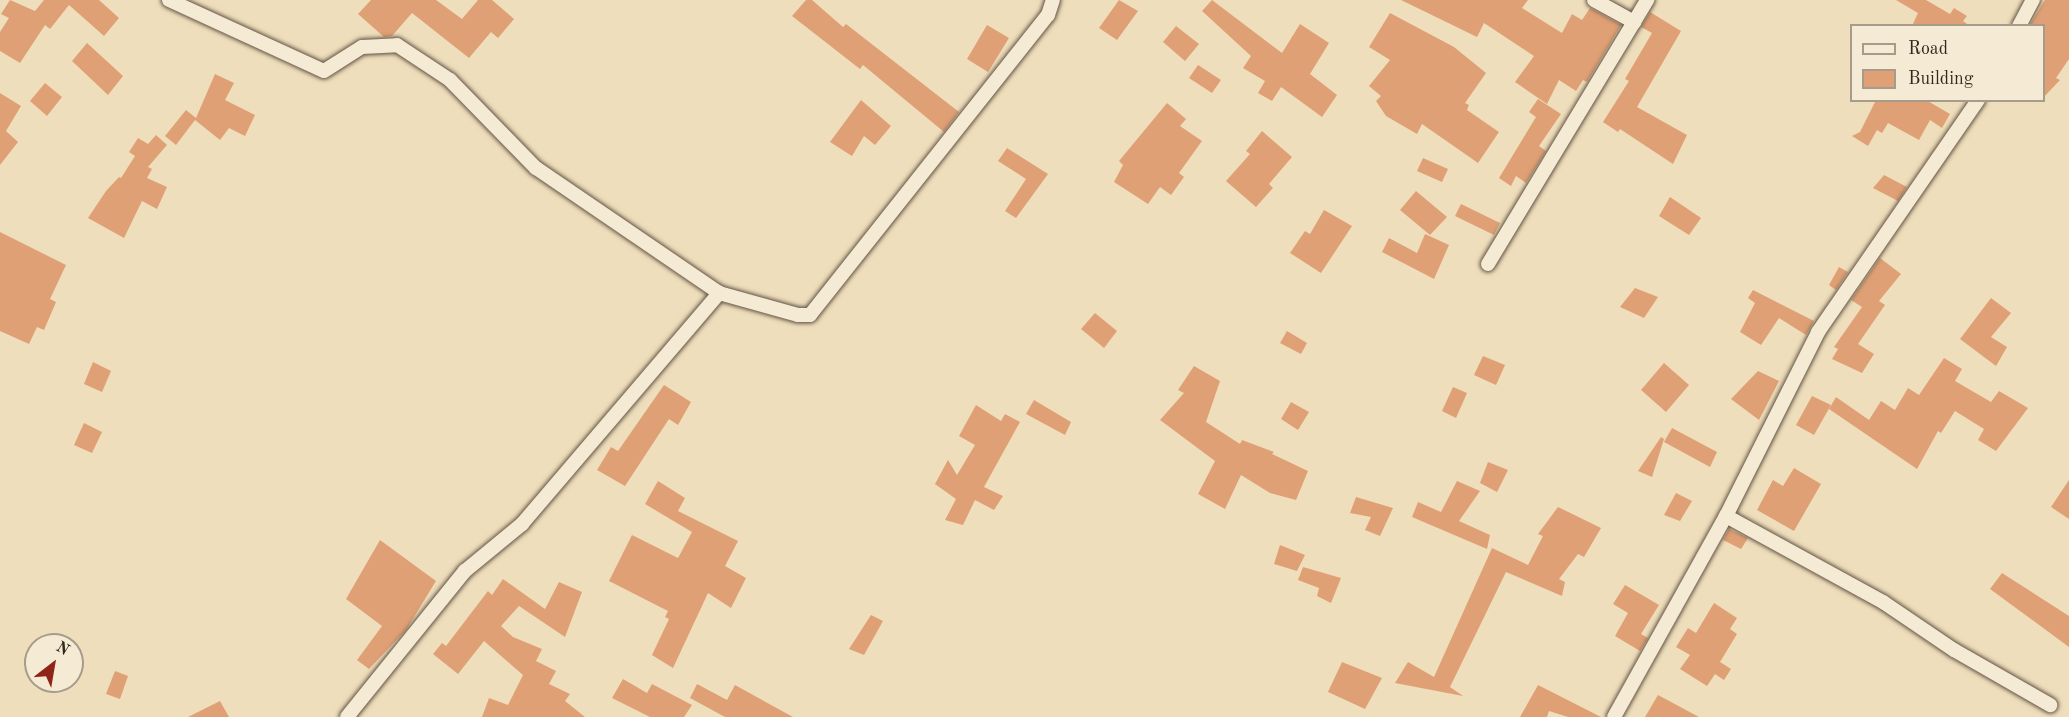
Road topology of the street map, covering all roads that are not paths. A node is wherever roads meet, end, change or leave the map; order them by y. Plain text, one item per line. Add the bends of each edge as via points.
1 (170, 0) edge
2 (1053, 0) edge
3 (1594, 0) edge
4 (1647, 0) edge
5 (2033, 0) edge
6 (1634, 22) junction
7 (2020, 24) edge
8 (1977, 102) edge
9 (1488, 264) dead end
10 (719, 293) junction
11 (1725, 516) junction
12 (2050, 705) dead end
13 (347, 717) edge
14 (1614, 717) edge

1 - 10 street via 324,71 362,47 397,45 450,80 536,168
2 - 10 street via 1048,15 810,315
3 - 6 street
4 - 6 street
5 - 7 street
6 - 9 street
8 - 11 street via 1818,332
10 - 13 street via 522,524 465,571
11 - 12 street via 1884,602 1954,650
11 - 14 street

